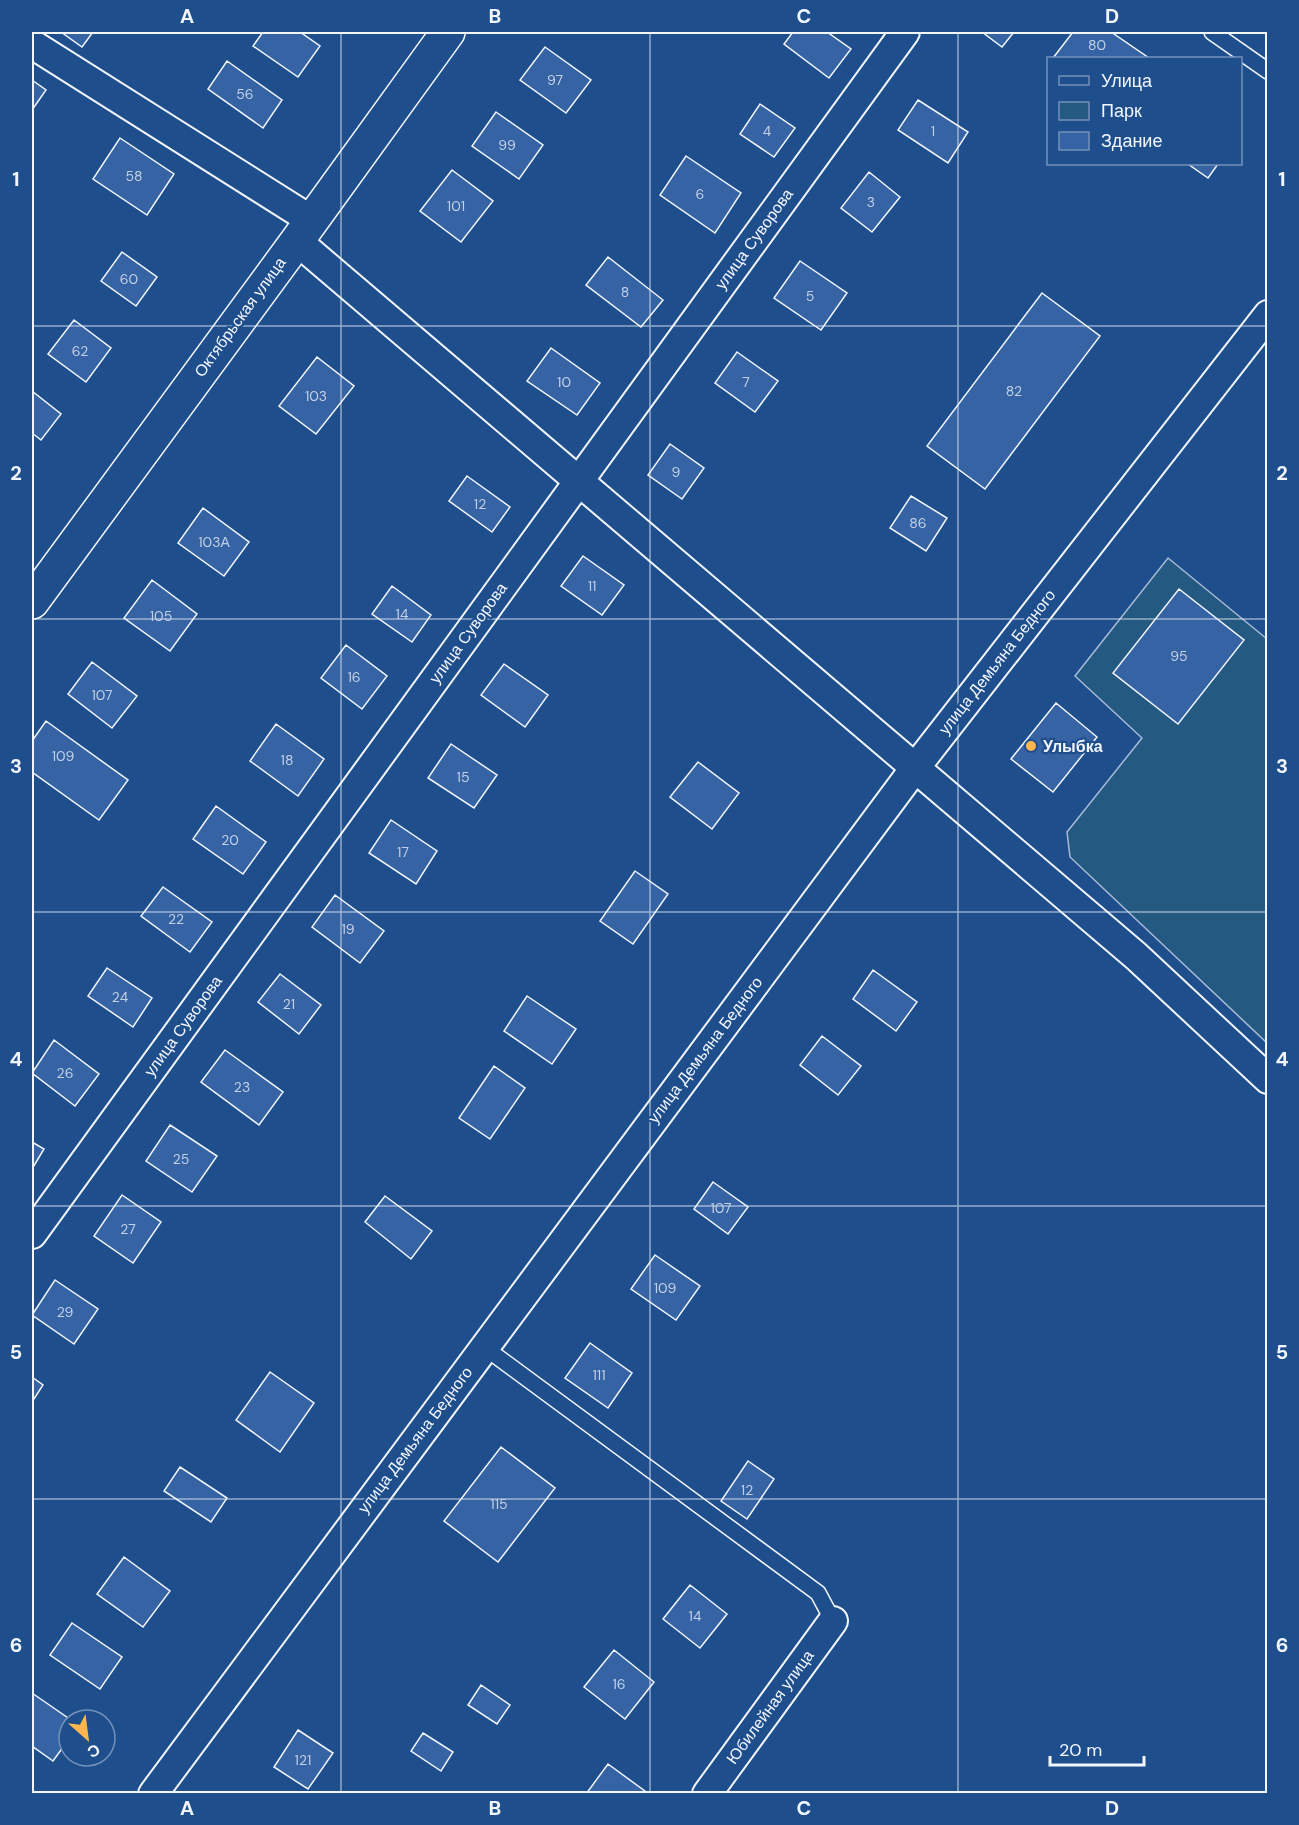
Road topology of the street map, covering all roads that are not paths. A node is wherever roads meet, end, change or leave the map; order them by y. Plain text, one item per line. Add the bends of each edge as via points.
1 (447, 32) edge
2 (905, 32) edge
3 (1212, 32) edge
4 (32, 44) edge
5 (1268, 71) edge
6 (304, 231) junction
7 (1268, 315) edge
8 (579, 481) junction
9 (32, 602) edge
10 (915, 768) junction
11 (1268, 1079) edge
12 (32, 1234) edge
13 (484, 1347) junction
14 (833, 1621) joint
15 (153, 1794) edge
16 (707, 1794) edge

1 - 6 street, Октябрьская улица
2 - 8 street, улица Суворова
3 - 5 lane
4 - 6 street
6 - 8 street
6 - 9 street, Октябрьская улица
7 - 10 street, улица Демьяна Бедного
8 - 10 street
8 - 12 street, улица Суворова
10 - 11 street via 1136,956
10 - 13 street, улица Демьяна Бедного
13 - 14 lane via 818,1593
13 - 15 street, улица Демьяна Бедного
14 - 16 street, Юбилейная улица

